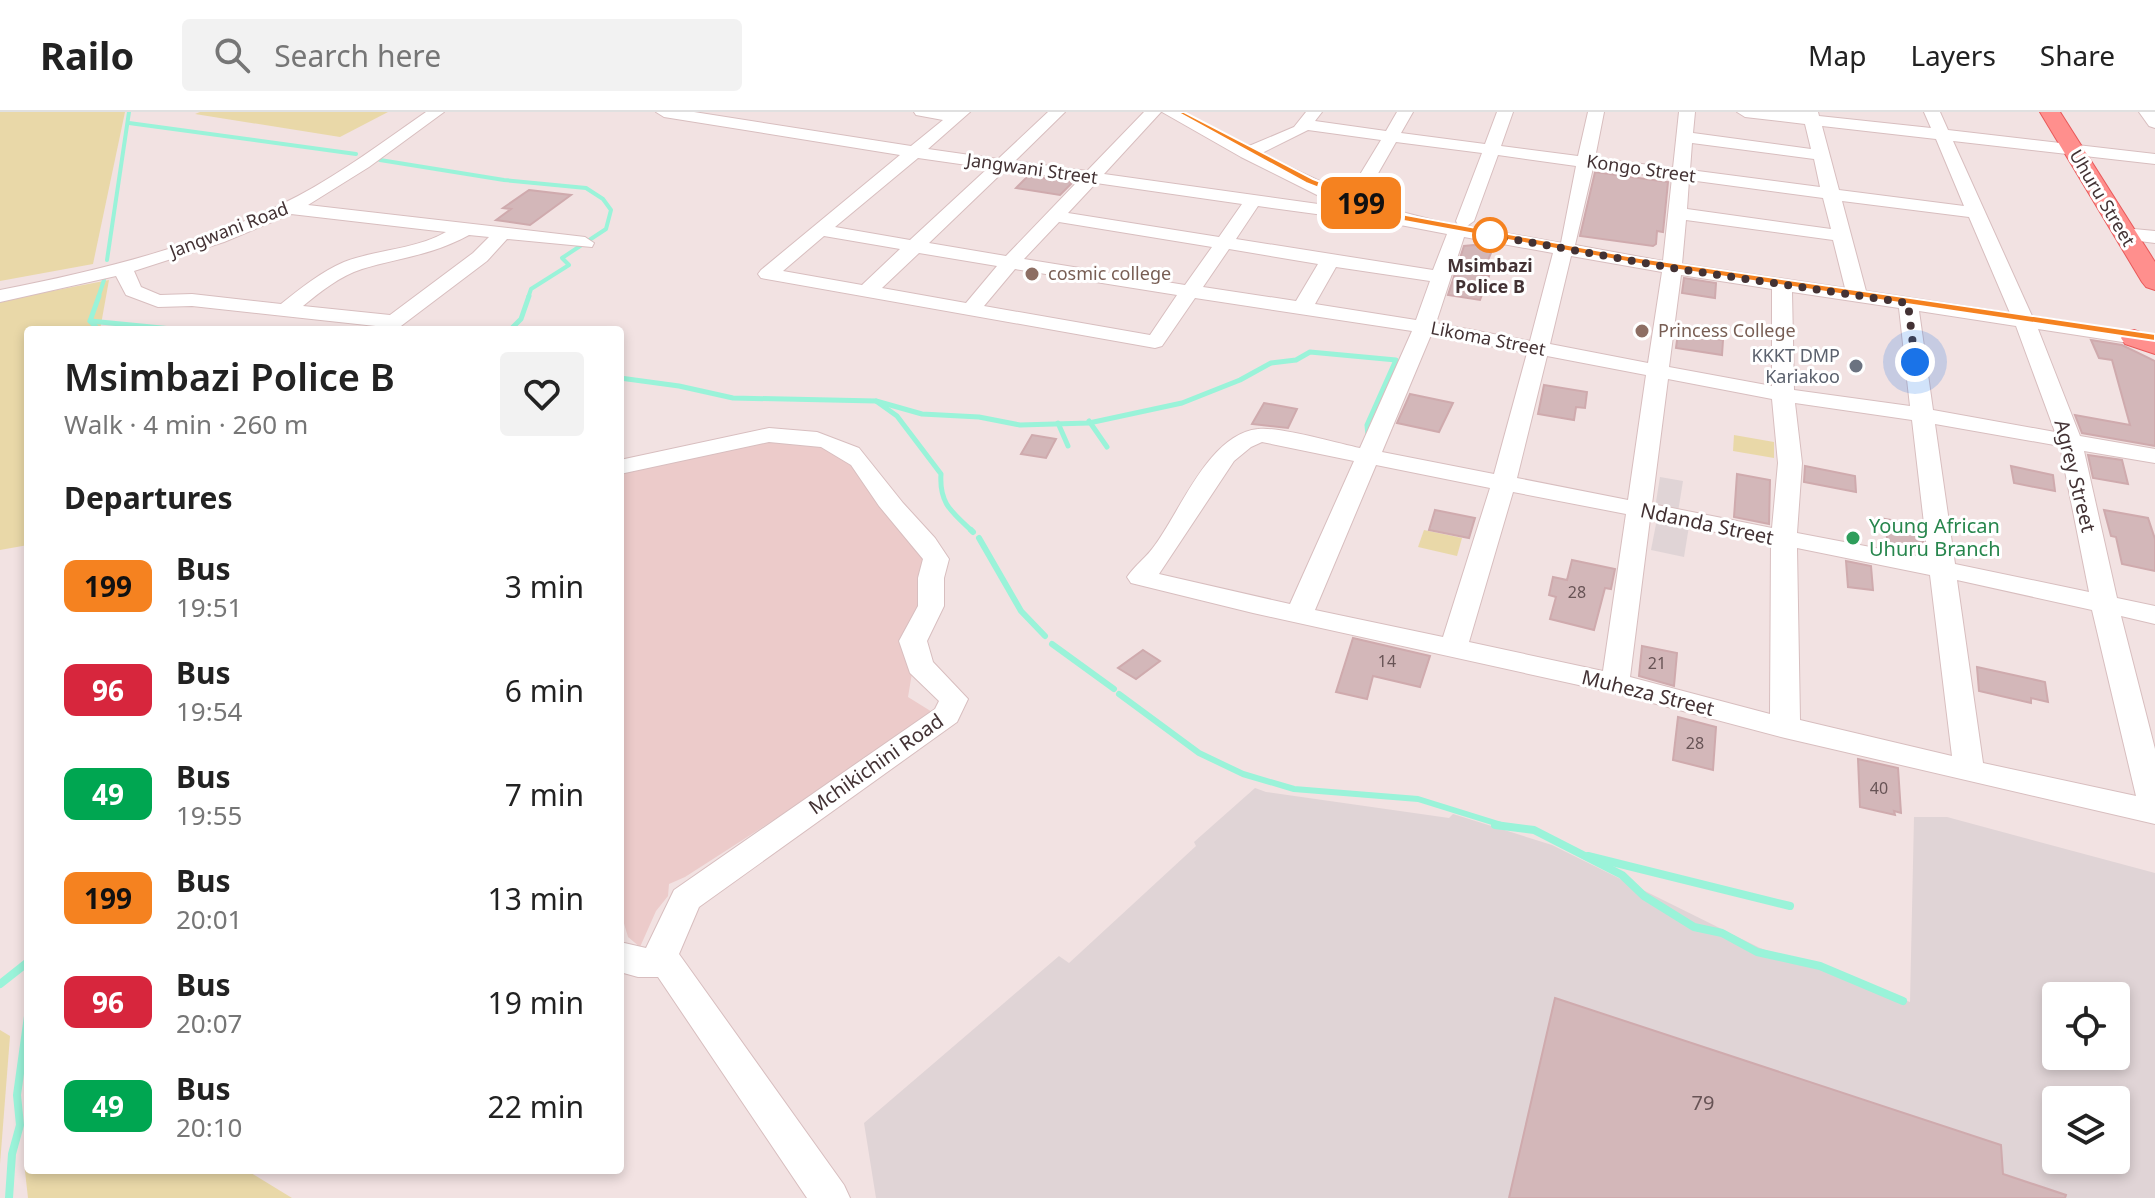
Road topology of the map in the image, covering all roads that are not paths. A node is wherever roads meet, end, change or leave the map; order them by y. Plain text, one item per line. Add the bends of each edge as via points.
1 (436, 112) edge
2 (664, 112) edge
3 (806, 112) edge
4 (922, 112) edge
5 (1057, 112) edge
6 (1153, 112) edge
7 (1170, 112) edge
8 (1198, 112) edge
9 (1405, 112) edge
10 (1505, 112) edge
11 (1596, 112) edge
12 (1687, 112) edge
13 (1745, 112) edge
14 (1932, 112) edge
15 (2050, 112) edge
16 (2147, 112) edge
17 (959, 114) edge
18 (711, 115) edge
19 (1811, 116) edge
20 (1310, 119) edge
21 (2155, 123) edge
22 (782, 130) junction
23 (1392, 136) junction
24 (1942, 136) junction
25 (1685, 137) junction
26 (1267, 146) junction
27 (1493, 150) junction
28 (2074, 151) junction
29 (914, 152) junction
30 (1247, 153) junction
31 (1821, 155) junction
32 (2155, 159) edge
33 (1586, 162) junction
34 (1001, 165) junction
35 (1681, 175) junction
36 (1091, 178) junction
37 (1359, 191) junction
38 (1831, 194) junction
39 (1253, 201) junction
40 (289, 208) junction
41 (1677, 213) junction
42 (1977, 213) junction
43 (1054, 216) junction
44 (1401, 220) junction
45 (1460, 228) junction
46 (464, 230) junction
47 (820, 230) junction
48 (503, 233) junction
49 (2123, 234) junction
50 (1842, 236) junction
51 (2155, 237) edge
52 (585, 243) dead end
53 (1226, 243) junction
54 (916, 244) junction
55 (1566, 246) junction
56 (1330, 260) junction
57 (1011, 262) junction
58 (1672, 263) junction
59 (123, 269) junction
60 (1438, 277) junction
61 (2155, 282) edge
62 (1782, 284) junction
63 (867, 291) junction
64 (1193, 291) junction
65 (1856, 291) junction
66 (0, 296) edge
67 (1908, 303) junction
68 (972, 308) junction
69 (1302, 309) junction
70 (286, 310) junction
71 (2022, 315) junction
72 (1424, 327) junction
73 (2148, 335) edge
74 (1539, 348) junction
75 (1658, 371) junction
76 (1783, 394) junction
77 (1922, 417) junction
78 (2071, 443) junction
79 (1367, 455) junction
80 (2155, 456) edge
81 (624, 466) edge
82 (1504, 483) junction
83 (1638, 510) junction
84 (1784, 540) junction
85 (1942, 569) junction
86 (1140, 577) joint
87 (2105, 606) junction
88 (1299, 615) junction
89 (2155, 615) edge
90 (1453, 648) junction
91 (1615, 683) junction
92 (1785, 728) junction
93 (1969, 771) junction
94 (2155, 811) edge
95 (624, 958) edge
96 (658, 961) junction
97 (830, 1198) edge

1 - 40 street, Jangwani Road
2 - 18 street, Jangwani Street
3 - 22 street
4 - 17 street
5 - 34 street
6 - 36 street
7 - 30 street
8 - 26 street
9 - 23 street
10 - 27 street
11 - 33 street
12 - 25 street
13 - 19 street
14 - 24 street, Agrey Street
15 - 28 main road, Uhuru Street
16 - 21 street
17 - 29 street
18 - 22 street, Jangwani Street
19 - 24 street
19 - 31 street
20 - 23 street, Kongo Street
20 - 26 street
22 - 29 street, Jangwani Street
23 - 27 street, Kongo Street
23 - 37 street
24 - 28 street
24 - 42 street, Agrey Street
25 - 31 street
25 - 35 street
26 - 30 street
26 - 37 street
27 - 33 street, Kongo Street
27 - 45 street
28 - 32 street
28 - 49 main road, Uhuru Street
29 - 34 street, Jangwani Street
29 - 47 street
30 - 44 street via 1325,192
31 - 38 street
33 - 35 street, Kongo Street
33 - 55 street
34 - 36 street, Jangwani Street
34 - 54 street
35 - 38 street, Kongo Street
35 - 41 street
36 - 39 street, Jangwani Street
36 - 43 street
37 - 45 street
38 - 42 street, Kongo Street
38 - 50 street
39 - 44 street, Jangwani Street
39 - 53 street
40 - 46 street
40 - 59 street, Jangwani Road
41 - 50 street
41 - 58 street
42 - 71 street, Agrey Street
43 - 53 street
43 - 57 street
44 - 58 street
45 - 55 street
45 - 60 street
46 - 48 street
46 - 70 street via 435,246 352,266
47 - 54 street, Likoma Street
47 - 63 street via 768,274
48 - 52 street
48 - 70 street via 394,322
49 - 51 street
49 - 61 main road, Uhuru Street
50 - 65 street
53 - 56 street
53 - 64 street
54 - 57 street, Likoma Street
54 - 63 street
55 - 58 street
55 - 74 street
56 - 60 street
56 - 69 street
57 - 64 street, Likoma Street
57 - 68 street
58 - 62 street
58 - 65 street
58 - 75 street
59 - 66 street, Jangwani Road
59 - 70 street via 133,291 151,299
60 - 72 street
62 - 65 street
62 - 76 street
63 - 68 street
64 - 68 street via 1155,342
64 - 69 street, Likoma Street
65 - 67 street
65 - 71 street
67 - 71 street
67 - 77 street
69 - 72 street, Likoma Street
71 - 73 street
71 - 78 street, Agrey Street
72 - 74 street, Likoma Street
72 - 79 street
74 - 75 street, Likoma Street
74 - 82 street
75 - 76 street, Likoma Street
75 - 83 street
76 - 77 street, Likoma Street
76 - 84 street via 1790,463
77 - 78 street, Likoma Street
77 - 85 street
78 - 80 street, Likoma Street
78 - 87 street, Agrey Street
79 - 82 street, Ndanda Street
79 - 86 street, Ndanda Street via 1260,435 1244,440 1194,499 1153,569
79 - 88 street
81 - 96 street, Mchikichini Road via 769,435 830,444 857,457 936,559 931,606 913,641 920,666 954,699 947,715 686,899
82 - 83 street, Ndanda Street
82 - 90 street
83 - 84 street, Ndanda Street
83 - 91 street
84 - 85 street, Ndanda Street
84 - 92 street
85 - 87 street, Ndanda Street
85 - 93 street
86 - 88 street, Muheza Street
87 - 89 street, Ndanda Street
87 - 94 street, Agrey Street
88 - 90 street, Muheza Street
90 - 91 street, Muheza Street
91 - 92 street, Muheza Street
92 - 93 street, Muheza Street
93 - 94 street, Muheza Street
95 - 96 street via 637,963
96 - 97 street via 669,965

